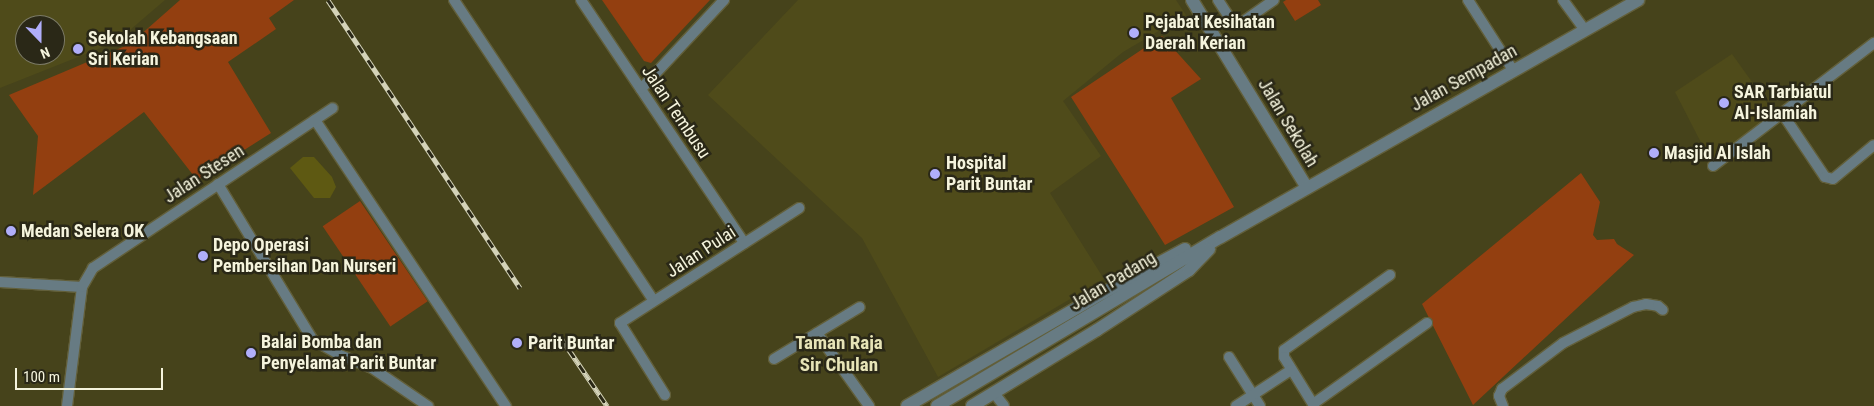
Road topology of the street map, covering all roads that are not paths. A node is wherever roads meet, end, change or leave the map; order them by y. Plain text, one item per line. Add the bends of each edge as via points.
1 (454, 0) edge
2 (581, 0) edge
3 (724, 0) edge
4 (1192, 0) edge
5 (1218, 0) edge
6 (1274, 0) edge
7 (1468, 0) edge
8 (1563, 0) edge
9 (1638, 0) edge
10 (1585, 30) junction
11 (1874, 42) edge
12 (1514, 70) junction
13 (641, 89) junction
14 (333, 108) dead end
15 (1782, 113) junction
16 (315, 120) junction
17 (1874, 145) edge
18 (1713, 166) dead end
19 (218, 184) junction
20 (1307, 188) junction
21 (799, 208) dead end
22 (1221, 237) junction
23 (744, 243) junction
24 (1390, 275) dead end
25 (0, 282) edge
26 (82, 287) junction
27 (654, 301) junction
28 (860, 307) dead end
29 (1663, 310) dead end
30 (1427, 323) dead end
31 (817, 333) junction
32 (1229, 357) dead end
33 (774, 359) dead end
34 (1291, 370) junction
35 (994, 393) junction
36 (665, 395) dead end
37 (1253, 395) junction
38 (67, 406) edge
39 (428, 406) edge
40 (506, 406) edge
41 (870, 406) edge
42 (907, 406) edge
43 (937, 406) edge
44 (972, 406) edge
45 (1004, 406) edge
46 (1236, 406) edge
47 (1260, 406) edge
48 (1503, 406) edge

1 - 27 street
2 - 13 street, Jalan Tembusu
3 - 13 street
4 - 20 street, Jalan Sekolah
5 - 6 street via 1229,17 1241,23
7 - 12 street
8 - 10 street
9 - 10 street, Jalan Sempadan
10 - 12 street, Jalan Sempadan
11 - 15 street
12 - 20 street, Jalan Sempadan
13 - 23 street, Jalan Tembusu
14 - 16 street, Jalan Stesen
15 - 17 street via 1825,177 1833,179
15 - 18 street
16 - 19 street, Jalan Stesen
16 - 40 street
19 - 26 street, Jalan Stesen via 93,268
19 - 39 street via 313,340 372,368
20 - 22 street, Jalan Padang
21 - 23 street, Jalan Pulai
22 - 35 street via 1189,270
22 - 42 street via 1186,249 1111,289
22 - 43 street, Jalan Padang
23 - 27 street, Jalan Pulai
24 - 34 street via 1284,350
25 - 26 street
26 - 38 street
27 - 36 street, Jalan Pulai via 620,323
28 - 31 street
29 - 48 street via 1646,304 1633,306 1563,343 1502,389 1499,396
30 - 34 street via 1313,404
31 - 33 street
31 - 41 street
32 - 37 street
34 - 37 street
35 - 44 street
35 - 45 street
37 - 46 street
37 - 47 street

